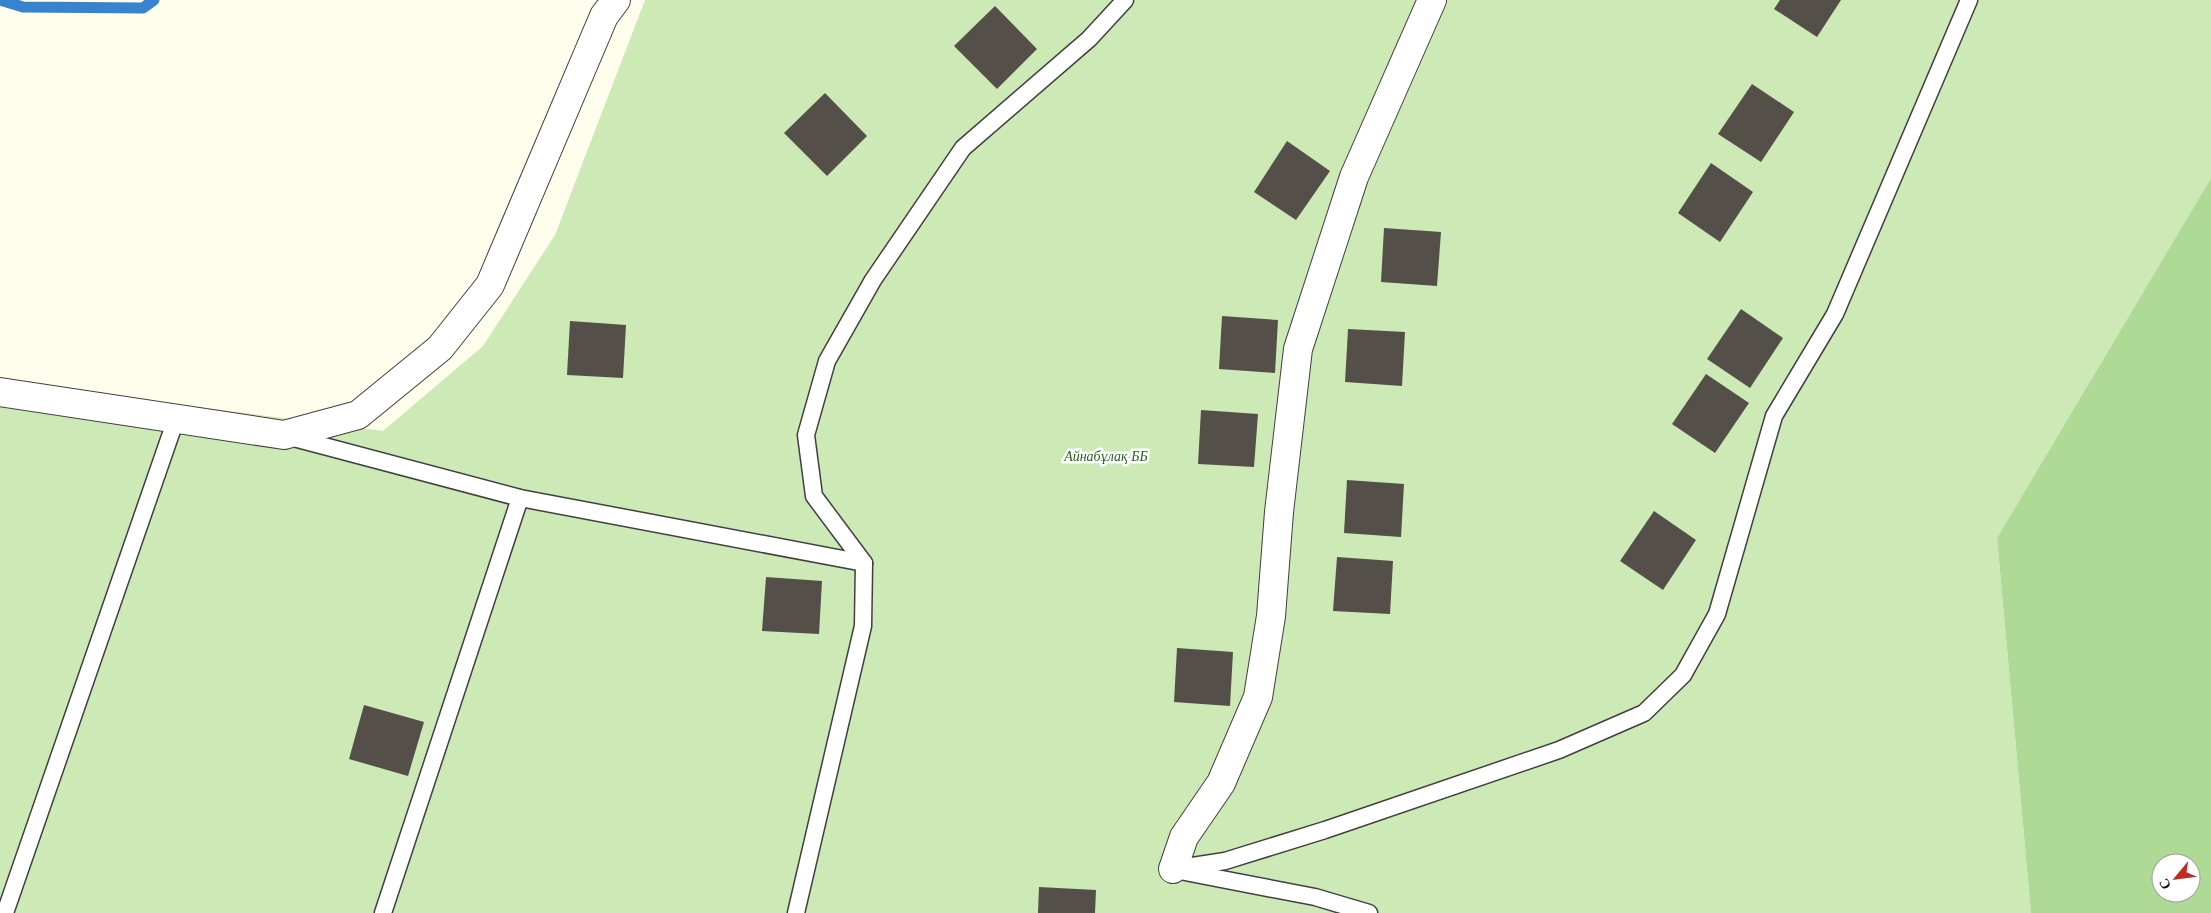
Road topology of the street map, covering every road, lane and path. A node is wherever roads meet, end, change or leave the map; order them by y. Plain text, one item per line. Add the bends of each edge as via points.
1 (616, 0) edge
2 (1124, 0) edge
3 (1432, 0) edge
4 (1964, 3) edge
5 (0, 392) edge
6 (176, 419) junction
7 (284, 435) junction
8 (520, 498) junction
9 (864, 563) junction
10 (1173, 869) junction
11 (6, 913) edge
12 (383, 913) edge
13 (796, 913) edge
14 (1368, 913) edge

1 - 7 street via 604,16 490,285 440,348 358,415
2 - 9 lane via 1089,39 963,148 873,280 827,361 806,435 814,496
3 - 10 street via 1354,177 1298,349 1279,512 1271,616 1258,697 1221,783 1184,837
4 - 10 lane via 1835,314 1774,416 1717,614 1683,674 1644,714 1559,750 1234,859
5 - 6 street
6 - 7 street
6 - 11 lane
7 - 8 lane
8 - 9 lane
8 - 12 lane
9 - 13 lane via 863,626
10 - 14 lane via 1315,897

